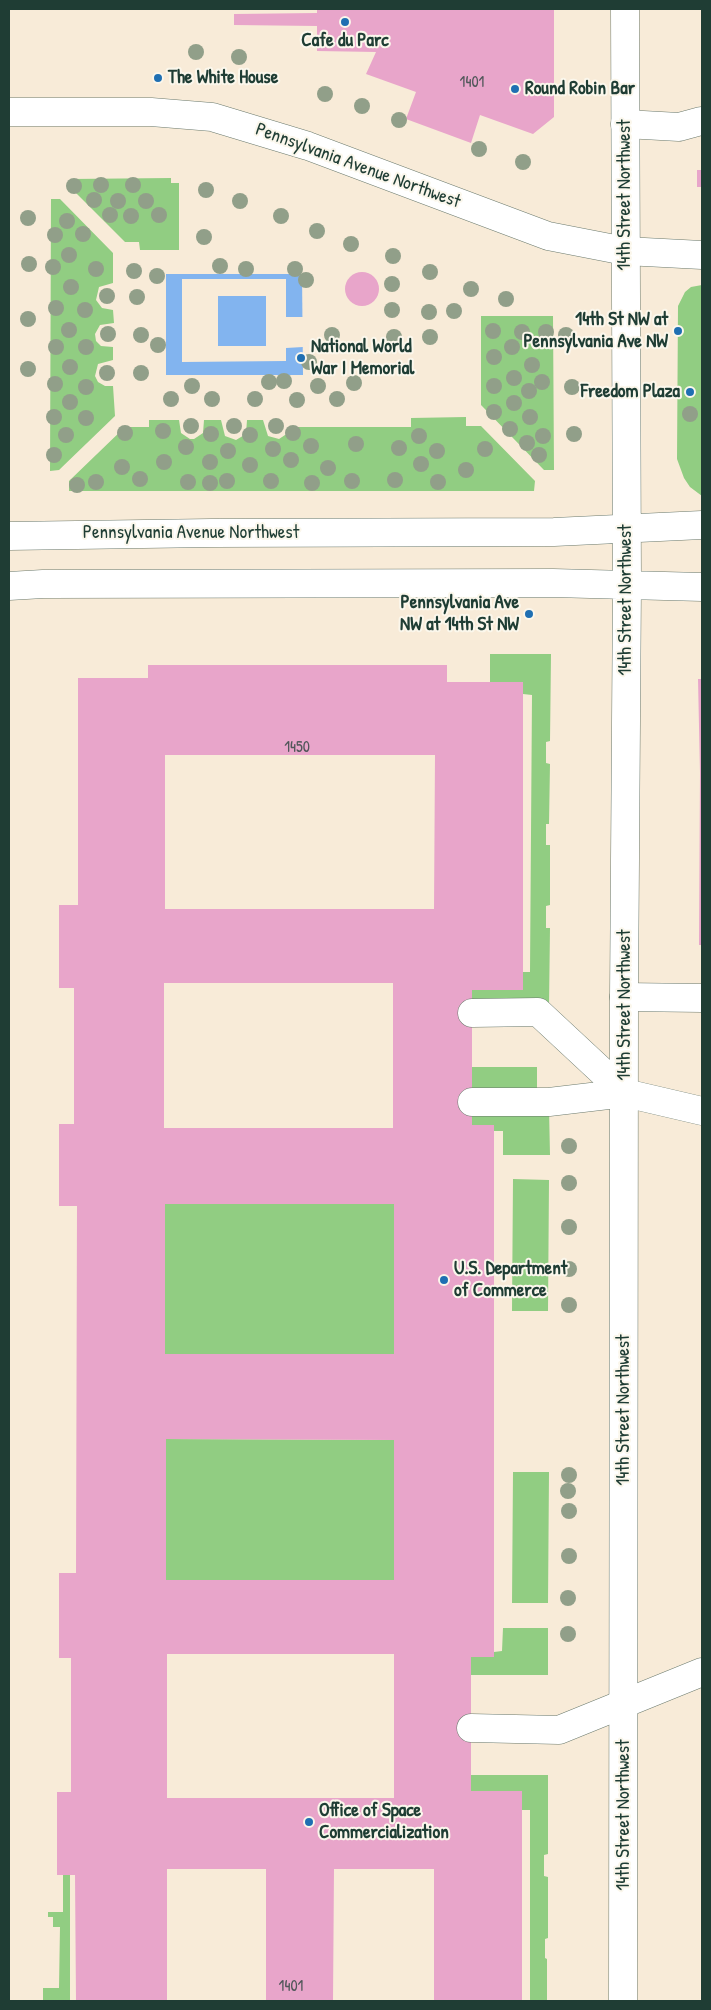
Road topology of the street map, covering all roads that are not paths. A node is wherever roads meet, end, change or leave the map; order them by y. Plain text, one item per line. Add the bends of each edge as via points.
1 (625, 9) edge
2 (9, 112) edge
3 (701, 121) edge
4 (625, 124) junction
5 (625, 250) junction
6 (702, 254) edge
7 (702, 524) edge
8 (626, 528) junction
9 (9, 536) edge
10 (627, 585) junction
11 (9, 586) edge
12 (702, 587) edge
13 (624, 997) junction
14 (702, 998) edge
15 (472, 1013) dead end
16 (625, 1093) junction
17 (472, 1102) dead end
18 (702, 1111) edge
19 (702, 1672) edge
20 (624, 1705) junction
21 (471, 1728) dead end
22 (623, 2001) edge

1 - 4 main road, 14th Street Northwest
2 - 5 main road, Pennsylvania Avenue Northwest via 151,112 212,117 275,135 548,236
3 - 4 main road via 679,127
4 - 5 main road, 14th Street Northwest
5 - 6 main road, Pennsylvania Avenue Northwest
5 - 8 main road, 14th Street Northwest
7 - 8 main road, Pennsylvania Avenue Northwest
8 - 9 main road, Pennsylvania Avenue Northwest via 554,532
8 - 10 main road, 14th Street Northwest
10 - 11 main road
10 - 12 main road
10 - 13 main road, 14th Street Northwest
13 - 14 main road
13 - 16 main road, 14th Street Northwest
15 - 16 main road via 538,1012
16 - 17 main road via 549,1102
16 - 18 main road
16 - 20 main road, 14th Street Northwest
19 - 20 main road
20 - 21 main road via 559,1730
20 - 22 main road, 14th Street Northwest

